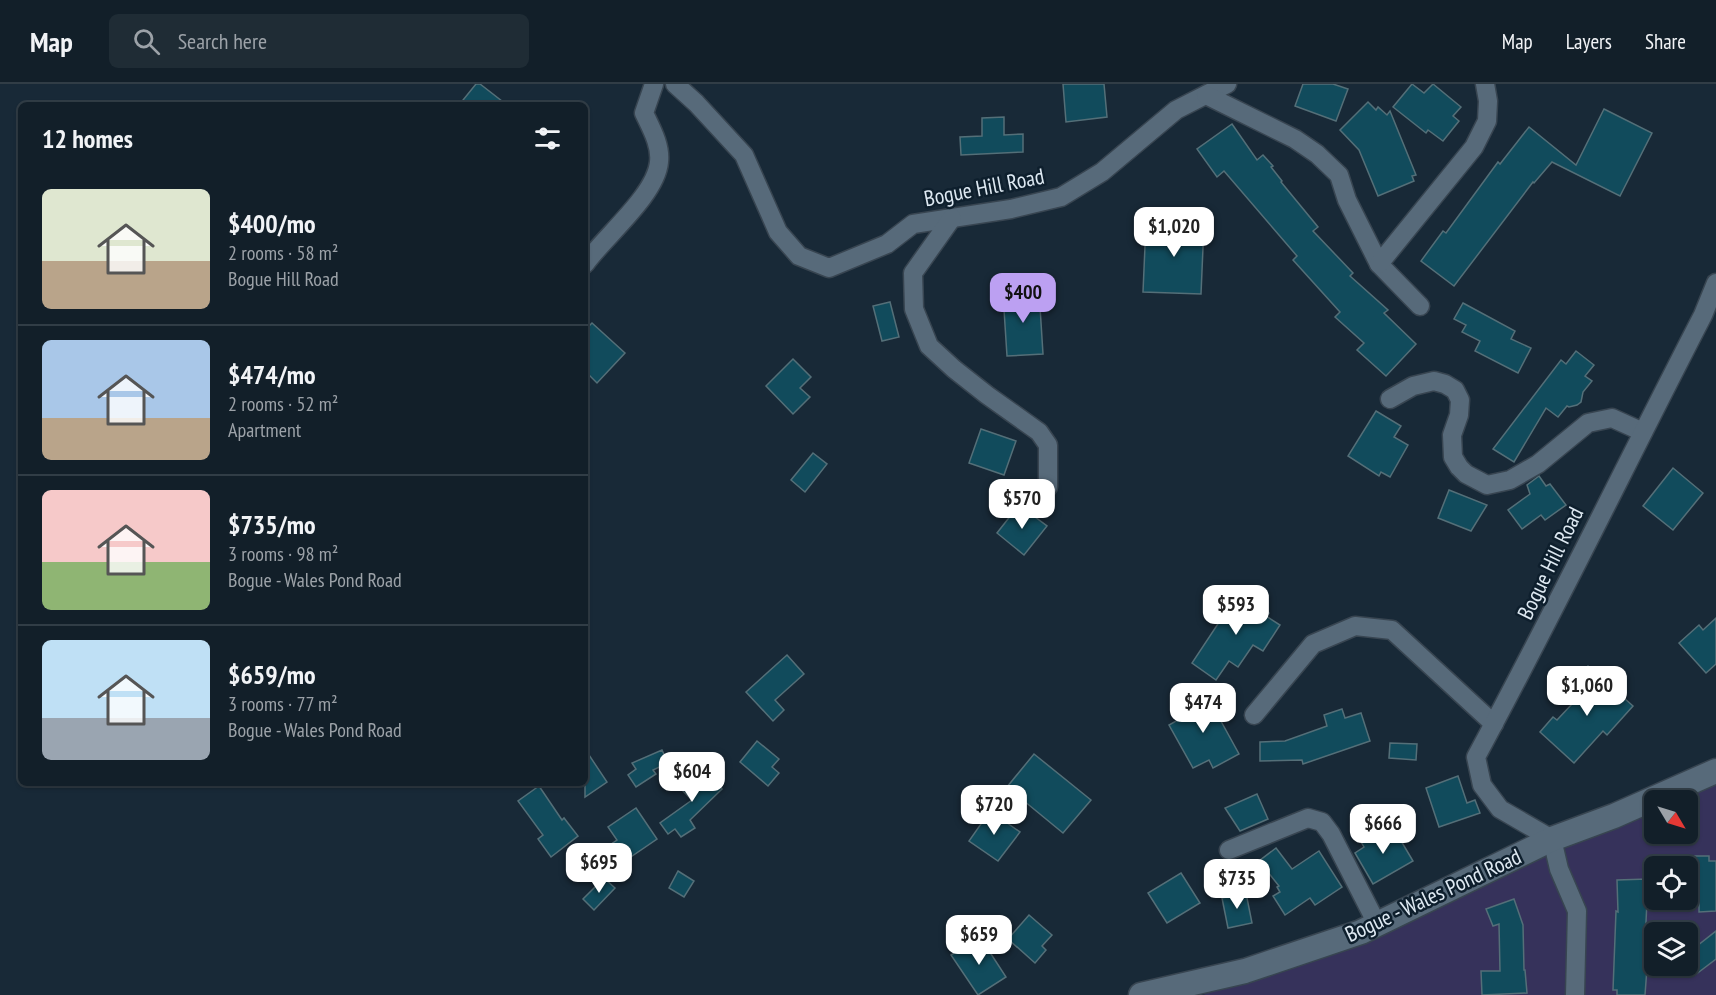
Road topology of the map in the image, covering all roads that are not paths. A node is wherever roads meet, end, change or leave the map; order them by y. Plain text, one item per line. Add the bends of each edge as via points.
1 (654, 84) edge
2 (675, 84) edge
3 (1227, 84) edge
4 (1485, 84) edge
5 (1206, 95) junction
6 (952, 218) junction
7 (588, 260) edge
8 (1379, 264) junction
9 (1716, 283) edge
10 (1420, 306) dead end
11 (1390, 399) dead end
12 (1643, 432) junction
13 (1048, 487) dead end
14 (1254, 715) dead end
15 (1494, 724) junction
16 (1716, 771) edge
17 (1552, 839) junction
18 (1229, 850) dead end
19 (1377, 924) junction
20 (1140, 995) edge
21 (1575, 995) edge

1 - 7 street via 644,113 657,140 659,162 651,186
2 - 6 street, Bogue Hill Road via 744,155 778,232 799,256 829,268 887,244 913,224
3 - 5 street, Bogue Hill Road
4 - 8 street via 1487,121 1474,147
5 - 6 street, Bogue Hill Road via 1176,110 1102,172 1061,197
5 - 8 street via 1295,139 1339,175
6 - 13 street via 914,273 914,309 930,346 979,389 1039,432 1048,446
8 - 10 street
9 - 12 street, Bogue Hill Road
11 - 12 street via 1413,386 1434,381 1455,390 1460,400 1452,435 1453,457 1466,474 1487,485 1510,480 1538,464 1588,423 1612,418
12 - 15 street, Bogue Hill Road
14 - 15 street via 1313,644 1355,626 1392,630
15 - 17 street, Bogue Hill Road via 1476,757 1482,785 1500,809
16 - 17 street, Bogue - Wales Pond Road
17 - 19 street, Bogue - Wales Pond Road
17 - 21 street via 1559,869 1577,911
18 - 19 street via 1308,818 1322,822
19 - 20 street, Bogue - Wales Pond Road via 1245,971

